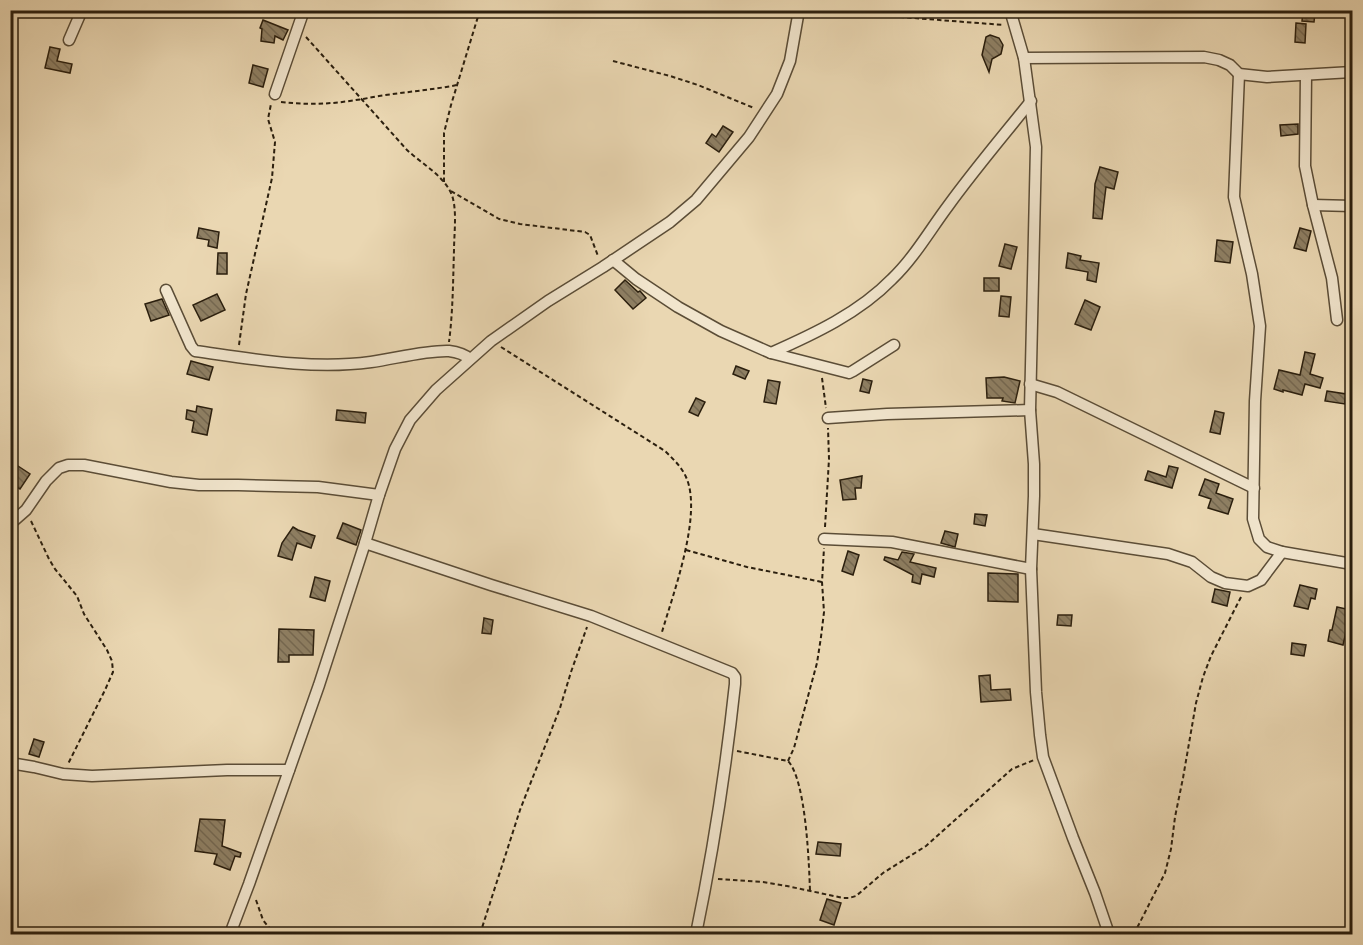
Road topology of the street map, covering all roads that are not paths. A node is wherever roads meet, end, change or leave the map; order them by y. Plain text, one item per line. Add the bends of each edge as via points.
1 (82, 10) edge
2 (304, 10) edge
3 (799, 10) edge
4 (1010, 10) edge
5 (69, 40) dead end
6 (1023, 58) junction
7 (1353, 72) edge
8 (1239, 74) junction
9 (1306, 75) junction
10 (275, 94) dead end
11 (1031, 101) junction
12 (1313, 205) junction
13 (1353, 206) edge
14 (613, 260) junction
15 (166, 290) dead end
16 (1336, 320) dead end
17 (894, 345) dead end
18 (771, 353) junction
19 (470, 359) junction
20 (1030, 384) junction
21 (1030, 411) junction
22 (828, 418) road end
23 (1254, 488) junction
24 (379, 495) junction
25 (10, 524) edge
26 (1033, 534) junction
27 (824, 539) road end
28 (365, 543) junction
29 (1282, 552) junction
30 (1353, 564) edge
31 (1031, 569) junction
32 (10, 763) edge
33 (289, 770) junction
34 (230, 934) edge
35 (696, 934) edge
36 (1109, 934) edge

1 - 5 street
2 - 10 street
3 - 14 street via 790,61 777,94 748,137 696,200
4 - 6 street
6 - 8 street via 1204,57 1230,65
6 - 11 street
7 - 9 street
8 - 9 street
8 - 23 street via 1234,197 1260,326
9 - 12 street via 1305,166
11 - 18 street via 893,279 853,311
11 - 20 street via 1036,147
12 - 13 street
12 - 16 street via 1332,278
14 - 18 street via 678,307
14 - 19 street via 548,301
15 - 19 street via 195,351 306,365 348,364 448,351
17 - 18 street via 849,373
19 - 24 street via 410,420
20 - 21 street
20 - 23 street via 1057,392
21 - 22 street
21 - 26 street
23 - 29 street via 1253,519 1259,539 1267,547
24 - 25 street via 318,487 200,485 68,465 46,481 26,510
24 - 28 street
26 - 29 street via 1168,554 1192,562 1225,583 1248,586 1261,580
26 - 31 street
27 - 31 street via 892,542
28 - 33 street
28 - 35 street via 591,616 732,673 735,684 728,750
29 - 30 street
31 - 36 street via 1042,757
32 - 33 street via 63,774 103,776
33 - 34 street

